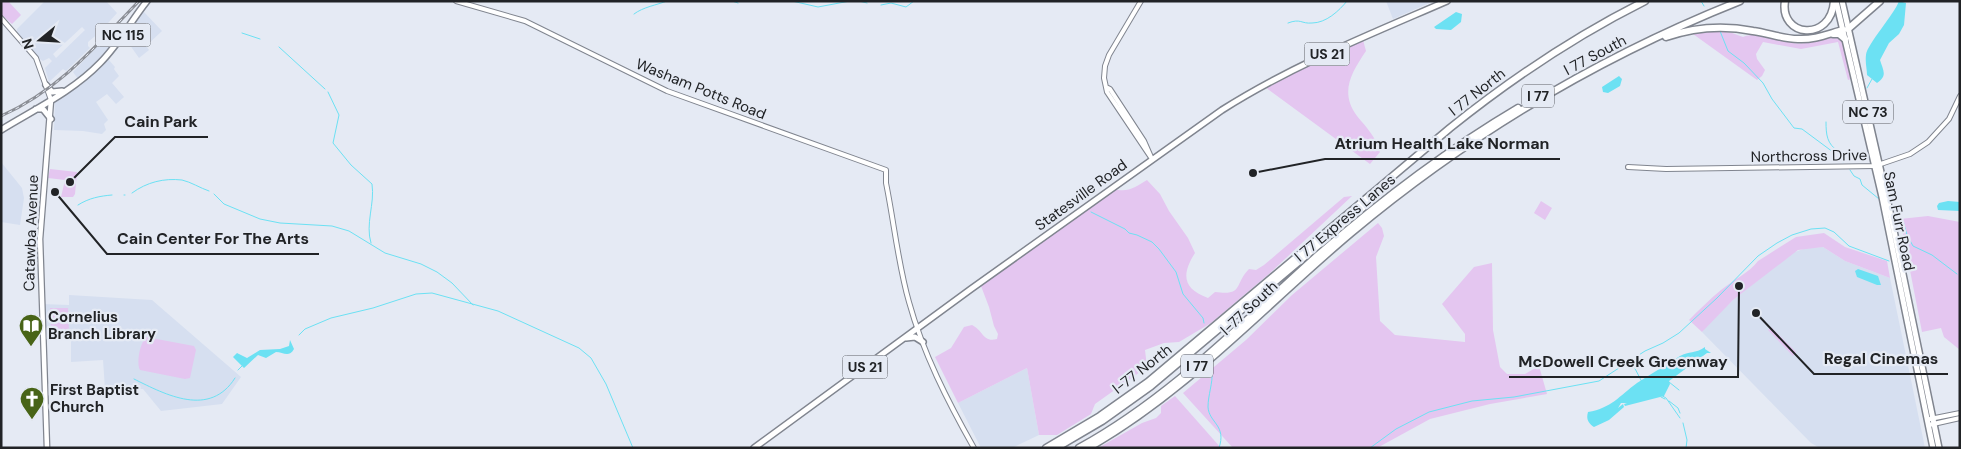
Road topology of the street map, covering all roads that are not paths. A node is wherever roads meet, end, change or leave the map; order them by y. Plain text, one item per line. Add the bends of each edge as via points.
1 (147, 1) edge
2 (456, 1) edge
3 (1141, 1) edge
4 (1447, 1) edge
5 (1639, 1) edge
6 (1645, 1) edge
7 (1653, 1) edge
8 (1731, 1) edge
9 (1740, 1) edge
10 (1785, 1) edge
11 (1835, 1) edge
12 (1842, 1) edge
13 (1880, 1) edge
14 (1, 18) edge
15 (1608, 20) junction
16 (1846, 29) junction
17 (1830, 34) junction
18 (1845, 39) junction
19 (1629, 51) junction
20 (1856, 83) junction
21 (46, 84) junction
22 (70, 88) junction
23 (1960, 96) edge
24 (51, 100) junction
25 (1866, 106) junction
26 (35, 109) junction
27 (51, 118) junction
28 (1, 130) edge
29 (1152, 159) junction
30 (1877, 165) junction
31 (1628, 167) dead end
32 (1396, 197) junction
33 (1362, 218) junction
34 (1247, 300) junction
35 (1227, 322) junction
36 (918, 329) junction
37 (905, 338) junction
38 (923, 342) junction
39 (1960, 413) edge
40 (1960, 418) edge
41 (1931, 422) junction
42 (47, 448) edge
43 (754, 448) edge
44 (974, 448) edge
45 (1046, 448) edge
46 (1056, 448) edge
47 (1079, 448) edge
48 (1088, 448) edge
49 (1933, 448) edge
50 (1939, 448) edge

1 - 22 main road, NC 115 via 105,58
2 - 36 street, Washam Potts Road via 520,19 668,91 886,170 906,292
3 - 29 street via 1106,61 1104,73 1107,92
4 - 29 main road, Statesville Road / US 21 via 1273,80 1222,110
5 - 15 highway
6 - 15 highway, I 77 North / I 77
7 - 35 highway, I 77 Express Lanes / I 77 via 1572,46 1493,99
8 - 33 highway, I 77 Express Lanes / I 77 via 1646,39 1541,94 1449,153
9 - 19 highway, I 77 South / I 77
10 - 11 highway via 1790,22 1808,31 1827,23
11 - 16 main road, Sam Furr Road / NC 73
12 - 16 main road, Sam Furr Road / NC 73
13 - 16 highway
14 - 21 street, Catawba Avenue via 36,58
15 - 34 highway, I 77 North / I 77 via 1545,58 1485,101
16 - 17 highway
16 - 18 main road, Sam Furr Road / NC 73
16 - 25 main road, Sam Furr Road / NC 73
17 - 18 highway via 1839,34
17 - 19 highway via 1796,39 1737,28 1706,28 1669,36
18 - 20 main road, Sam Furr Road / NC 73
19 - 32 highway, I 77 South / I 77 via 1509,118
20 - 25 main road
20 - 30 main road, Sam Furr Road / NC 73
21 - 22 main road via 54,92
21 - 24 street, Catawba Avenue
22 - 24 main road, NC 115
23 - 30 street, Northcross Drive via 1949,119 1933,139 1915,151
24 - 26 main road, NC 115
24 - 27 main road, Catawba Avenue
25 - 30 main road, Sam Furr Road / NC 73
26 - 27 main road via 43,110
26 - 28 main road, NC 115
27 - 42 main road, Catawba Avenue via 40,239
29 - 36 main road, Statesville Road / US 21
30 - 31 street, Northcross Drive
30 - 41 main road, Sam Furr Road / NC 73
32 - 33 highway
32 - 48 highway, I-77 South / I 77 via 1327,254 1188,379 1140,416
33 - 47 highway, I 77 Express Lanes / I 77 via 1185,376 1137,412
34 - 35 highway
34 - 45 highway, I-77 North / I 77 via 1136,391
35 - 46 highway, I 77 Express Lanes / I 77 via 1127,403
36 - 37 main road, Statesville Road / US 21
36 - 38 street
37 - 38 main road
37 - 43 main road, Statesville Road / US 21
38 - 44 street
39 - 41 street
40 - 41 street
41 - 49 main road, Sam Furr Road / NC 73
41 - 50 main road, Sam Furr Road / NC 73

